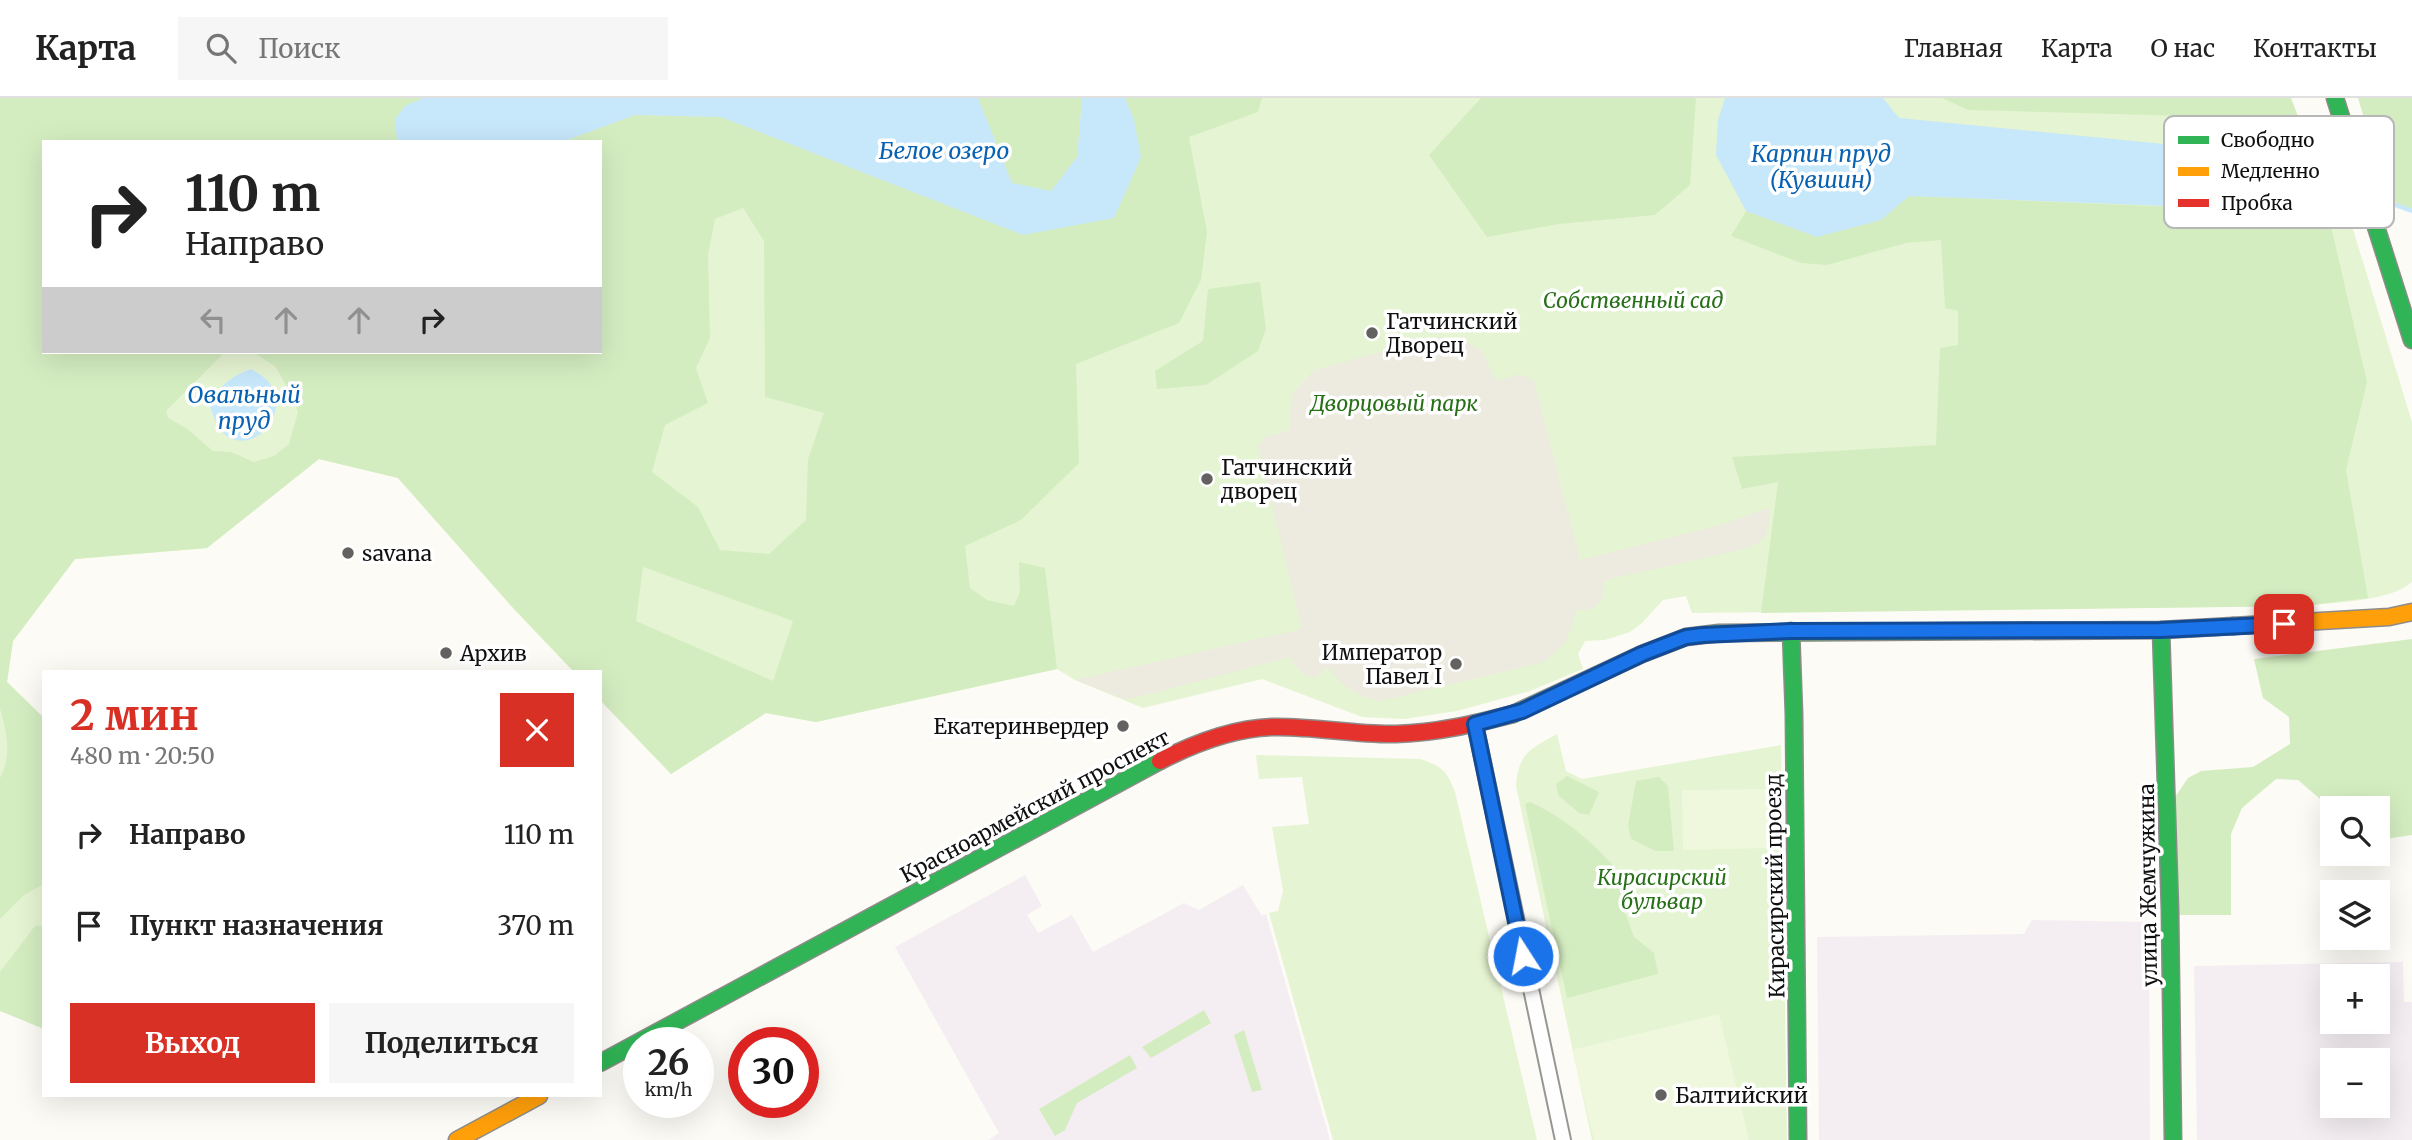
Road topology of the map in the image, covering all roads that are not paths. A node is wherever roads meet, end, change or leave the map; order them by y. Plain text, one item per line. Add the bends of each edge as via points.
1 (2335, 98) edge
2 (2341, 116) edge
3 (2375, 228) edge
4 (2412, 340) edge
5 (2412, 597) edge
6 (2412, 604) edge
7 (2412, 615) edge
8 (2389, 617) junction
9 (2161, 630) junction
10 (1791, 631) junction
11 (1475, 724) junction
12 (602, 1062) edge
13 (537, 1097) edge
14 (457, 1140) edge
15 (1563, 1140) edge
16 (1798, 1140) edge
17 (2173, 1140) edge

1 - 2 main road
3 - 4 main road
5 - 8 main road
6 - 8 main road, Красноармейский проспект
7 - 8 main road, Красноармейский проспект
8 - 9 main road, Красноармейский проспект
9 - 10 main road, Красноармейский проспект
9 - 17 main road, улица Жемчужина
10 - 11 main road, Красноармейский проспект via 1686,637 1522,711
10 - 16 main road, Кирасирский проезд
11 - 12 main road, Красноармейский проспект via 1394,734 1273,727 1240,731 1174,754
11 - 15 street
13 - 14 main road

